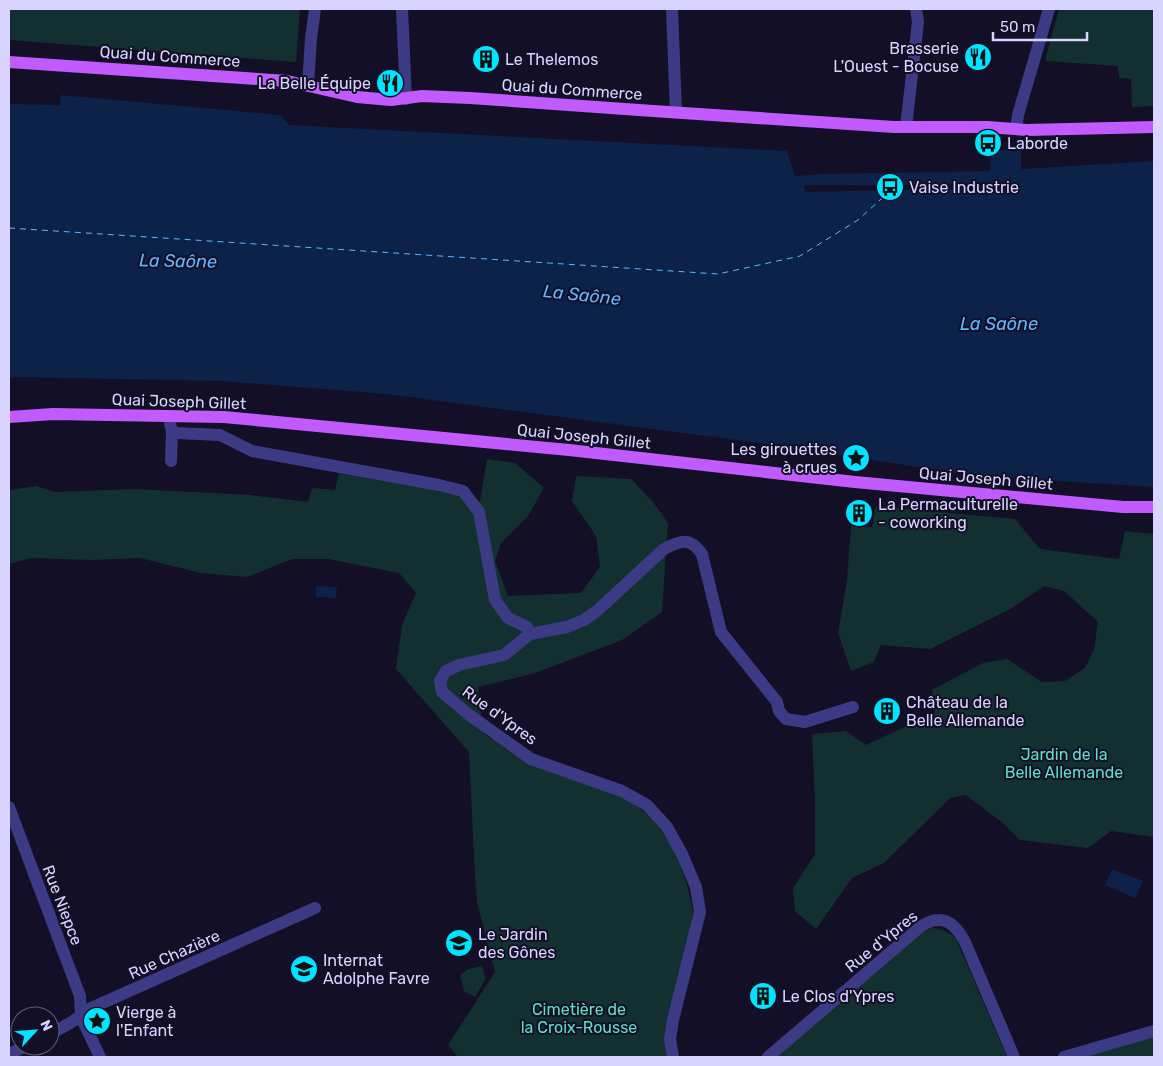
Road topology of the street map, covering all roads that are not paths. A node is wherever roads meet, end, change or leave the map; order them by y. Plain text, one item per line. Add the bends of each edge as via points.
1 (314, 9) edge
2 (402, 9) edge
3 (672, 9) edge
4 (916, 9) edge
5 (1049, 9) edge
6 (9, 62) edge
7 (308, 86) junction
8 (406, 98) junction
9 (676, 112) junction
10 (906, 127) junction
11 (1154, 127) edge
12 (1016, 129) junction
13 (170, 416) junction
14 (9, 417) edge
15 (172, 431) junction
16 (171, 461) dead end
17 (1154, 507) edge
18 (530, 634) junction
19 (853, 707) dead end
20 (9, 807) edge
21 (315, 908) dead end
22 (81, 1017) junction
23 (60, 1029) edge
24 (1154, 1031) edge
25 (100, 1057) edge
26 (673, 1057) edge
27 (768, 1057) edge
28 (1014, 1057) edge
29 (1064, 1057) edge

1 - 7 street
2 - 8 street
3 - 9 street
4 - 10 street via 918,22
5 - 12 street
6 - 7 main road, Quai du Commerce via 275,80
7 - 8 main road, Quai du Commerce via 357,97
8 - 9 main road, Quai du Commerce via 470,98
9 - 10 main road, Quai du Commerce
10 - 12 main road, Quai du Commerce
11 - 12 main road, Quai du Commerce
13 - 14 main road, Quai Joseph Gillet via 53,414
13 - 15 street
13 - 17 main road, Quai Joseph Gillet via 224,417 569,450 855,482
15 - 16 street
15 - 18 street via 220,435 252,451 462,491 479,512 496,600 508,618 526,627
18 - 19 street via 584,620 664,549 686,541 695,545 702,554 720,632 777,702 786,719 805,722
18 - 26 street, Rue d'Ypres via 504,655 446,671 440,681 442,692 531,759 622,791 647,805 667,827 696,887 700,912 673,1020 670,1039
20 - 22 street, Rue Niepce via 80,996
21 - 22 street, Rue Chazière via 89,1009
22 - 23 street, Rue Chazière
22 - 25 street, Rue Niepce
24 - 29 street
27 - 28 street, Rue d'Ypres via 920,927 938,920 949,922 960,932

